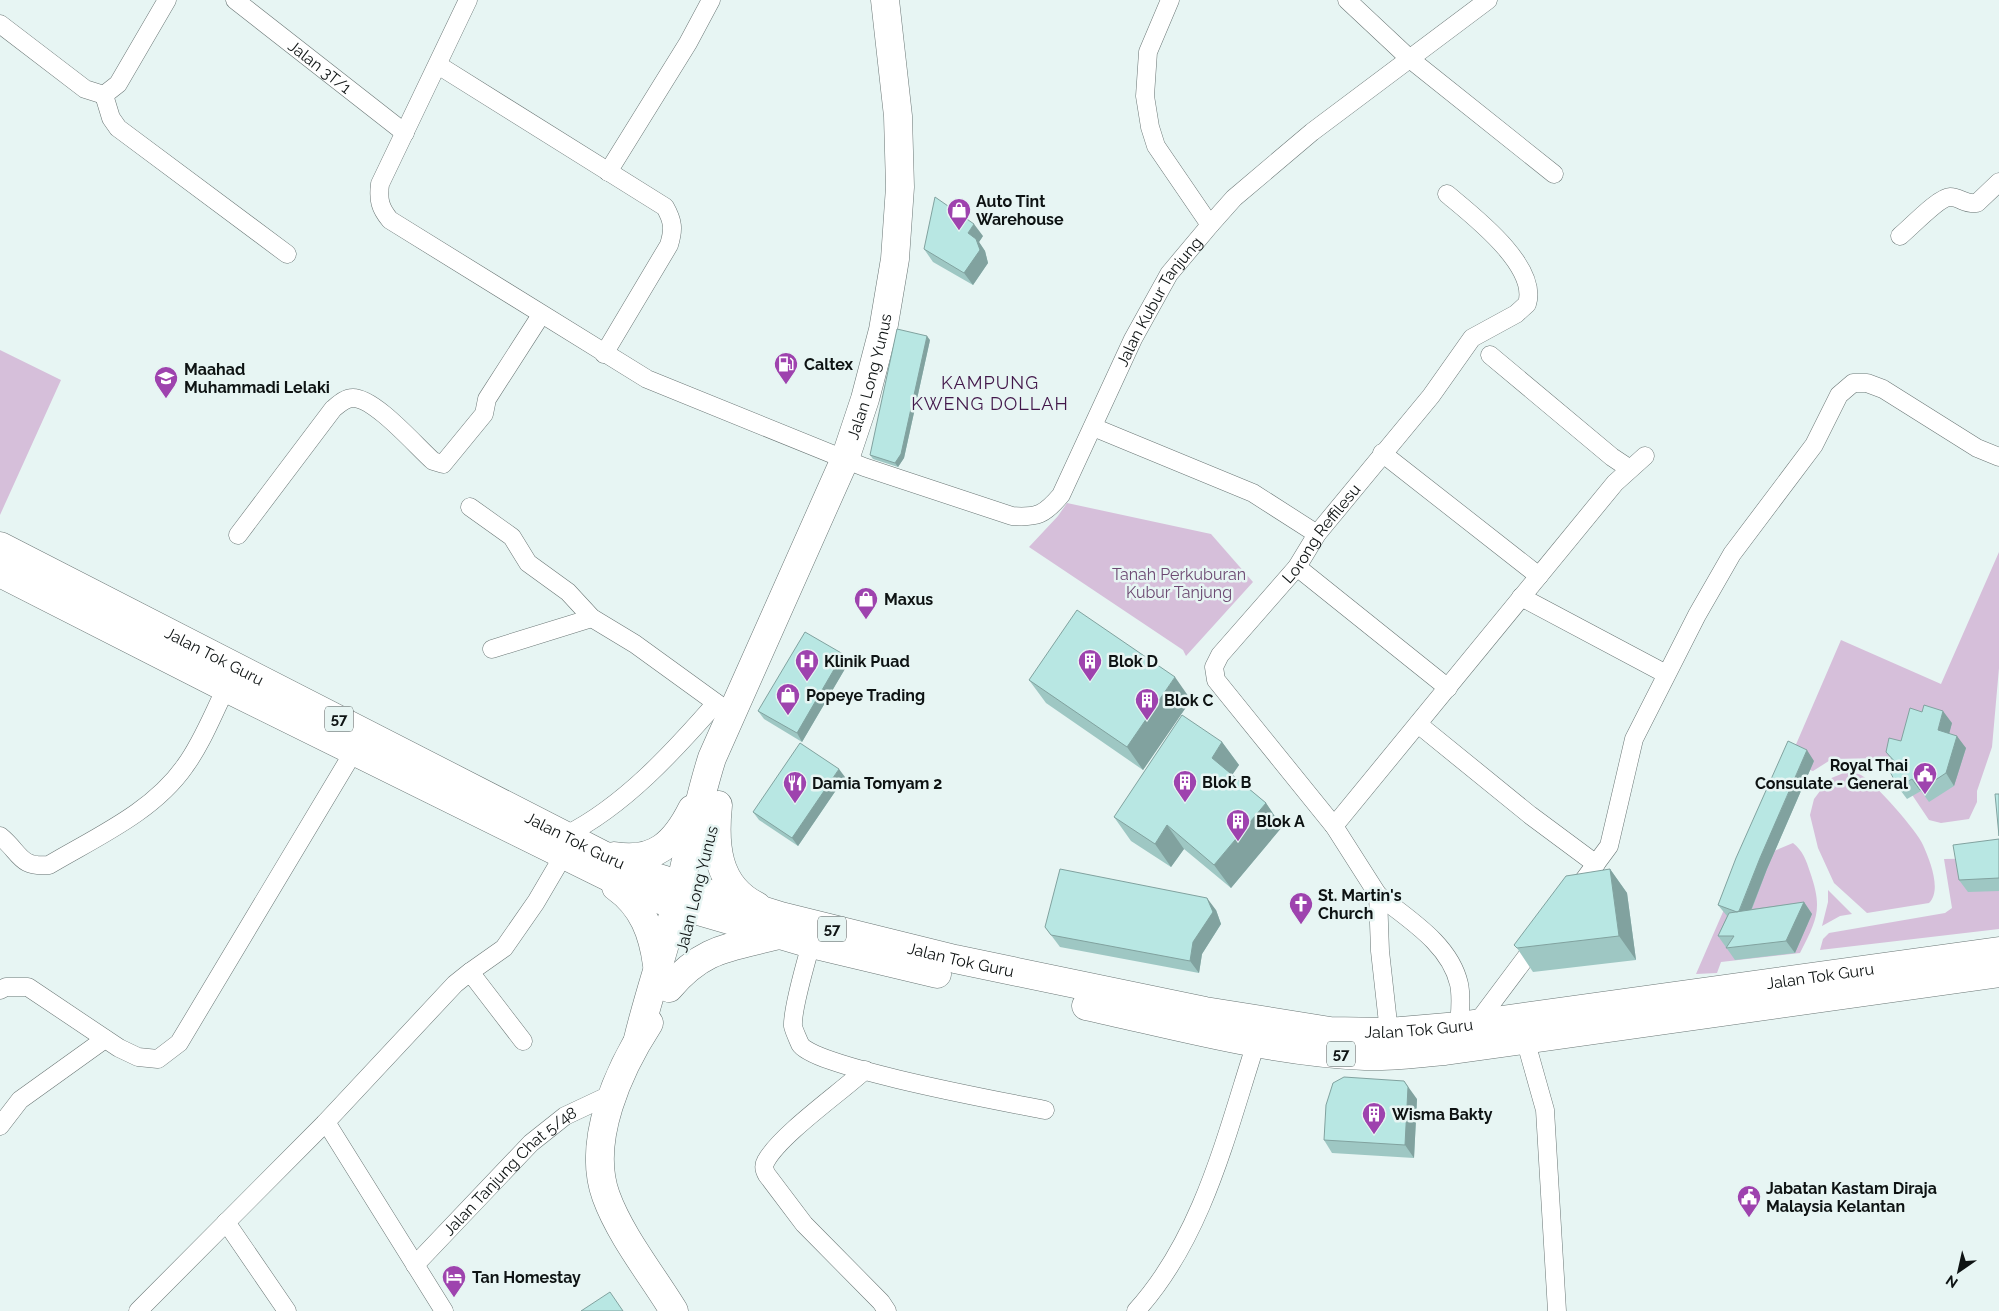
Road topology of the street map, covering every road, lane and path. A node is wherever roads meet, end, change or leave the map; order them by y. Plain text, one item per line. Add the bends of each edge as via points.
1 (167, 0) edge
2 (234, 0) edge
3 (468, 0) edge
4 (711, 0) edge
5 (885, 0) edge
6 (1170, 0) edge
7 (1347, 0) edge
8 (1488, 0) edge
9 (2, 30) edge
10 (1410, 59) junction
11 (438, 65) junction
12 (104, 95) junction
13 (405, 133) junction
14 (608, 172) junction
15 (1554, 174) dead end
16 (1999, 182) edge
17 (1447, 194) dead end
18 (1210, 225) junction
19 (1900, 236) dead end
20 (287, 254) dead end
21 (541, 315) junction
22 (604, 354) junction
23 (1490, 355) dead end
24 (1093, 427) junction
25 (1382, 453) junction
26 (1644, 456) dead end
27 (1999, 457) edge
28 (845, 459) junction
29 (1630, 469) junction
30 (470, 507) dead end
31 (1317, 534) junction
32 (238, 535) dead end
33 (0, 546) edge
34 (1297, 567) junction
35 (0, 573) edge
36 (1539, 576) junction
37 (1521, 597) junction
38 (592, 618) junction
39 (492, 649) dead end
40 (1666, 674) junction
41 (226, 688) junction
42 (1448, 688) junction
43 (726, 716) junction
44 (1418, 724) junction
45 (354, 752) junction
46 (710, 797) junction
47 (1334, 826) junction
48 (0, 836) edge
49 (564, 846) junction
50 (599, 863) junction
51 (1596, 864) junction
52 (1378, 895) junction
53 (688, 897) junction
54 (1566, 904) edge
55 (780, 926) junction
56 (1548, 928) edge
57 (811, 944) junction
58 (1999, 951) edge
59 (470, 972) junction
60 (1999, 973) edge
61 (663, 978) junction
62 (0, 990) edge
63 (1467, 1025) junction
64 (1389, 1032) junction
65 (105, 1039) junction
66 (1525, 1039) junction
67 (524, 1042) dead end
68 (1256, 1043) junction
69 (865, 1070) junction
70 (614, 1093) junction
71 (1045, 1110) dead end
72 (326, 1122) junction
73 (0, 1126) edge
74 (226, 1222) junction
75 (415, 1265) junction
76 (138, 1311) edge
77 (287, 1311) edge
78 (444, 1311) edge
79 (674, 1311) edge
80 (887, 1311) edge
81 (1136, 1311) edge
82 (1557, 1311) edge

1 - 12 street via 118,84
2 - 13 street, Jalan 3T/1
3 - 11 street, Jalan Kubur Tanjung
4 - 14 street
5 - 28 main road, Jalan Long Yunus via 898,116 900,188 894,259 890,295 874,365
6 - 18 street via 1148,52 1145,96 1150,127 1156,146
7 - 10 street
8 - 10 street, Jalan Kubur Tanjung
9 - 12 street via 85,89
10 - 15 street
10 - 18 street, Jalan Kubur Tanjung via 1305,138 1234,198
11 - 13 street, Jalan Kubur Tanjung
11 - 14 street
12 - 20 street via 111,118 118,128
13 - 21 street, Jalan Kubur Tanjung via 380,184 382,210 401,228
14 - 22 street via 665,207 674,231 669,245
16 - 19 street via 1977,203 1950,197 1941,201
17 - 25 street, Lorong Reffilesu via 1489,230 1509,253 1522,273 1529,297 1522,310 1472,338 1431,396
18 - 24 street, Jalan Kubur Tanjung via 1170,274 1133,339
21 - 22 street, Jalan Kubur Tanjung
21 - 32 street via 487,399 484,414 443,464 433,462 376,408 364,400 352,398 332,409
22 - 28 street, Jalan Kubur Tanjung via 647,379
23 - 29 street
24 - 28 street, Jalan Kubur Tanjung via 1061,495 1048,510 1031,518 1012,516
24 - 31 street via 1253,493
25 - 31 street, Lorong Reffilesu
25 - 36 street
26 - 29 street
27 - 40 street via 1977,448 1883,389 1868,383 1853,383 1839,395 1814,445 1732,554
28 - 43 main road, Jalan Long Yunus
29 - 36 street
30 - 38 street via 512,537 528,563 568,592
31 - 34 street, Lorong Reffilesu
33 - 49 main road, Jalan Tok Guru / 57
34 - 42 street
34 - 47 street, Lorong Reffilesu via 1220,655 1214,673 1220,685
35 - 41 main road, Jalan Tok Guru / 57
36 - 37 street
37 - 40 street
37 - 42 street
38 - 39 street
38 - 43 street via 635,644
40 - 51 street via 1634,739 1610,846
41 - 45 main road, Jalan Tok Guru / 57
41 - 48 street via 186,766 162,793 131,816 49,865 34,867 20,858
42 - 44 street
43 - 46 main road, Jalan Long Yunus via 712,758
43 - 49 street via 682,742
44 - 47 street
44 - 51 street
45 - 49 main road, Jalan Tok Guru / 57
45 - 65 street via 179,1043 158,1059 138,1057
46 - 50 main road via 664,847 650,855
46 - 53 main road, Jalan Long Yunus
46 - 55 main road via 717,854 726,876 739,892
47 - 52 street, Lorong Reffilesu
49 - 50 main road, Jalan Tok Guru / 57
49 - 59 street via 536,902 504,948
50 - 53 main road, Jalan Tok Guru / 57 via 647,896
50 - 61 main road via 637,907 648,926
51 - 54 street
52 - 63 street, Lorong Reffilesu via 1437,944 1450,961 1459,983
52 - 64 street
53 - 55 main road, Jalan Tok Guru / 57
53 - 61 main road, Jalan Long Yunus
55 - 57 main road, Jalan Tok Guru / 57
55 - 61 main road via 712,953
55 - 64 main road, Jalan Tok Guru / 57 via 1205,1011 1330,1031
56 - 63 street
57 - 68 main road, Jalan Tok Guru / 57
57 - 69 street via 793,1026 801,1046 814,1055
58 - 63 main road, Jalan Tok Guru / 57
59 - 67 street
59 - 72 street via 455,984
60 - 66 main road, Jalan Tok Guru / 57
61 - 70 main road, Jalan Long Yunus via 664,1000 638,1039
62 - 65 street via 28,987
63 - 64 main road, Jalan Tok Guru / 57
65 - 73 street via 20,1100
66 - 68 main road, Jalan Tok Guru / 57 via 1445,1051 1366,1056
66 - 82 street via 1546,1110
68 - 81 street via 1203,1204 1170,1266
69 - 71 street
69 - 80 street via 784,1140 764,1167 804,1224
70 - 75 street, Jalan Tanjung Chat 5/48 via 560,1120 531,1142
70 - 79 main road, Jalan Long Yunus via 599,1145 606,1195 617,1219
72 - 74 street
72 - 75 street
74 - 76 street
74 - 77 street
75 - 78 street

